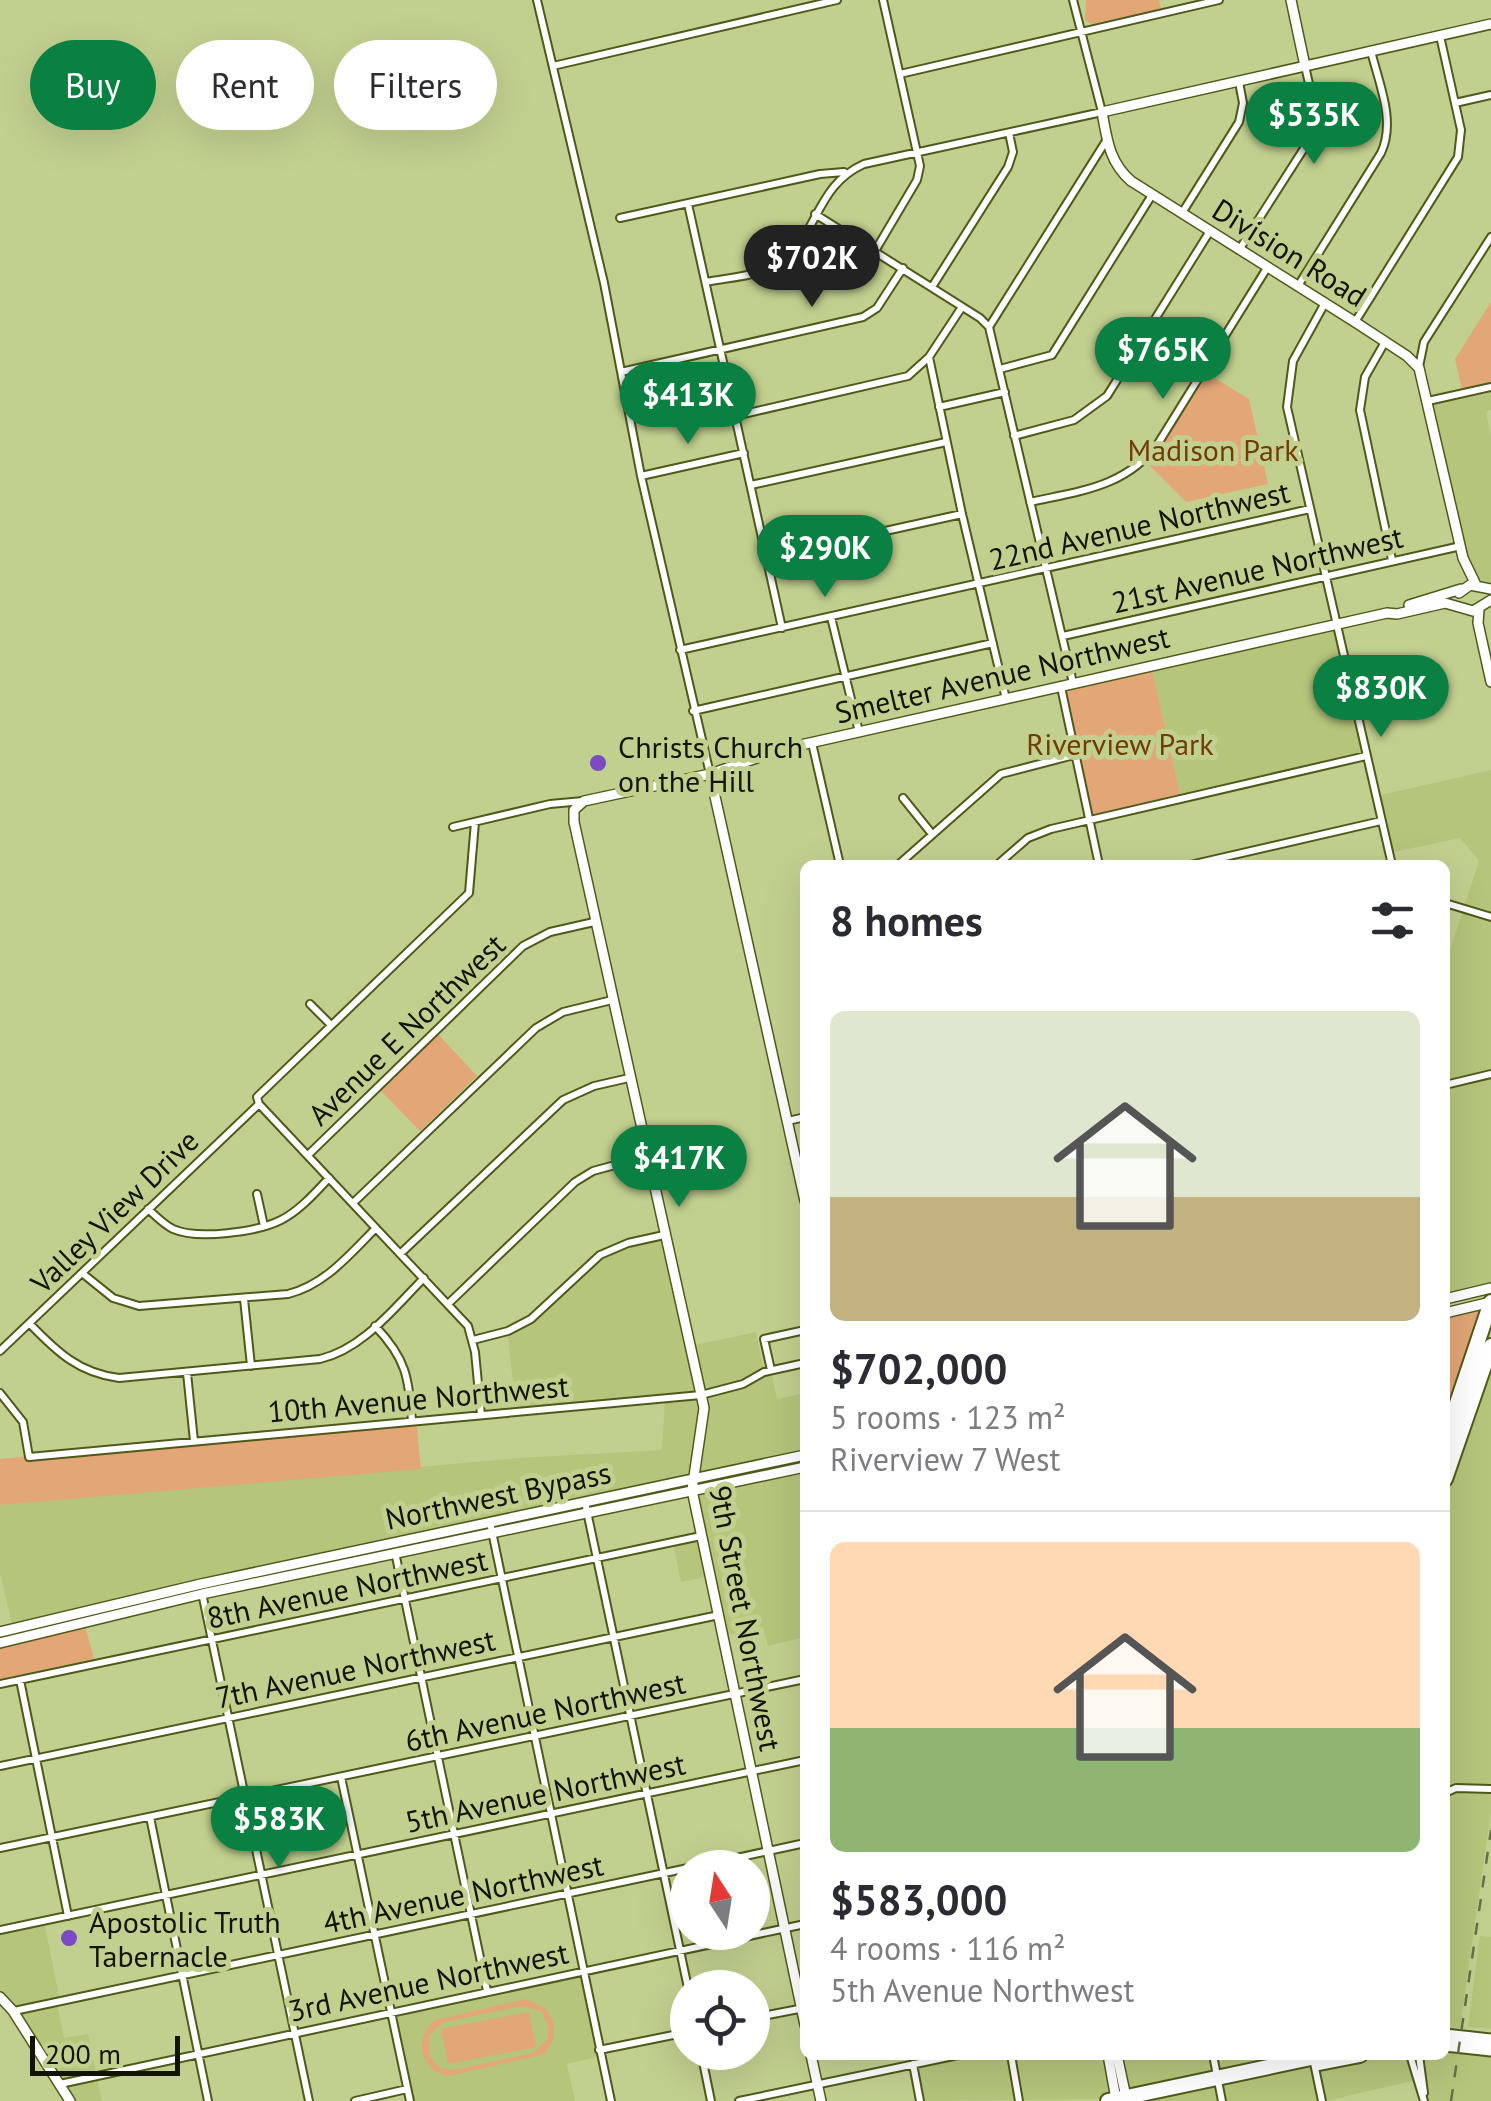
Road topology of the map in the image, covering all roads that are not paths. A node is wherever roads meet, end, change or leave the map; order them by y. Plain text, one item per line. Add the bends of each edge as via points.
1 (537, 0) edge
2 (837, 0) edge
3 (883, 0) edge
4 (1073, 0) edge
5 (1219, 0) edge
6 (1291, 0) edge
7 (1491, 24) edge
8 (1084, 32) junction
9 (1440, 36) junction
10 (1371, 51) junction
11 (552, 66) junction
12 (1306, 66) junction
13 (900, 74) junction
14 (1238, 82) junction
15 (1491, 95) edge
16 (1455, 103) junction
17 (1102, 112) junction
18 (1009, 133) junction
19 (1106, 140) junction
20 (918, 152) junction
21 (845, 172) junction
22 (1152, 195) junction
23 (688, 204) junction
24 (1182, 213) junction
25 (816, 214) junction
26 (620, 218) dead end
27 (1210, 231) junction
28 (1491, 238) edge
29 (1239, 250) junction
30 (875, 251) junction
31 (902, 268) junction
32 (1267, 268) junction
33 (706, 282) junction
34 (1298, 286) junction
35 (932, 287) junction
36 (1326, 303) junction
37 (962, 307) junction
38 (1355, 322) junction
39 (989, 327) junction
40 (1385, 342) junction
41 (721, 350) junction
42 (929, 357) junction
43 (1419, 368) junction
44 (1000, 369) junction
45 (620, 372) junction
46 (1491, 386) edge
47 (1005, 392) junction
48 (1428, 401) junction
49 (940, 407) junction
50 (736, 416) junction
51 (1014, 436) junction
52 (946, 442) junction
53 (744, 453) junction
54 (640, 476) junction
55 (751, 486) junction
56 (1030, 502) junction
57 (1310, 509) junction
58 (962, 514) junction
59 (1460, 546) junction
60 (767, 558) junction
61 (1463, 558) junction
62 (1392, 560) junction
63 (1048, 569) junction
64 (1325, 576) junction
65 (978, 585) junction
66 (1462, 588) junction
67 (1483, 588) edge
68 (1484, 604) edge
69 (1462, 608) junction
70 (1388, 613) junction
71 (832, 617) junction
72 (1336, 624) junction
73 (782, 628) junction
74 (1063, 636) junction
75 (993, 643) junction
76 (680, 650) junction
77 (1485, 656) junction
78 (846, 676) junction
79 (1491, 682) edge
80 (1073, 685) junction
81 (1061, 687) junction
82 (1006, 700) junction
83 (693, 711) junction
84 (860, 734) junction
85 (812, 743) junction
86 (1074, 755) junction
87 (1366, 756) junction
88 (710, 774) junction
89 (904, 798) dead end
90 (584, 801) junction
91 (574, 810) joint
92 (1088, 819) junction
93 (1381, 821) junction
94 (476, 822) junction
95 (453, 827) dead end
96 (932, 834) junction
97 (839, 860) edge
98 (903, 860) edge
99 (1003, 860) edge
100 (1098, 860) edge
101 (1214, 860) edge
102 (1391, 860) edge
103 (1450, 905) edge
104 (1491, 917) edge
105 (594, 922) junction
106 (612, 1000) junction
107 (310, 1004) dead end
108 (331, 1025) junction
109 (1491, 1074) edge
110 (630, 1078) junction
111 (1450, 1084) edge
112 (258, 1101) junction
113 (800, 1118) edge
114 (788, 1121) junction
115 (308, 1155) junction
116 (648, 1156) junction
117 (800, 1177) edge
118 (329, 1178) junction
119 (257, 1194) dead end
120 (353, 1203) junction
121 (148, 1209) junction
122 (264, 1226) junction
123 (376, 1228) junction
124 (664, 1235) junction
125 (401, 1253) junction
126 (82, 1273) junction
127 (424, 1278) junction
128 (1491, 1288) edge
129 (1450, 1298) edge
130 (244, 1299) junction
131 (1491, 1302) edge
132 (449, 1303) junction
133 (1450, 1312) edge
134 (30, 1324) junction
135 (375, 1326) junction
136 (800, 1331) edge
137 (473, 1340) junction
138 (1491, 1346) edge
139 (0, 1351) edge
140 (800, 1364) edge
141 (251, 1366) junction
142 (771, 1371) junction
143 (187, 1373) junction
144 (0, 1392) edge
145 (701, 1395) junction
146 (481, 1415) junction
147 (412, 1421) junction
148 (1450, 1424) edge
149 (194, 1441) junction
150 (800, 1456) edge
151 (1450, 1465) edge
152 (800, 1469) edge
153 (692, 1485) junction
154 (586, 1502) junction
155 (588, 1513) junction
156 (491, 1528) junction
157 (702, 1536) junction
158 (394, 1548) junction
159 (597, 1559) junction
160 (502, 1579) junction
161 (202, 1589) junction
162 (404, 1599) junction
163 (718, 1615) junction
164 (0, 1632) edge
165 (614, 1638) junction
166 (212, 1640) junction
167 (0, 1643) edge
168 (518, 1657) junction
169 (421, 1678) junction
170 (20, 1680) junction
171 (800, 1680) edge
172 (0, 1684) edge
173 (735, 1693) junction
174 (630, 1716) junction
175 (229, 1718) junction
176 (534, 1736) junction
177 (437, 1756) junction
178 (36, 1758) junction
179 (800, 1761) edge
180 (0, 1766) edge
181 (752, 1772) junction
182 (341, 1777) junction
183 (1491, 1789) edge
184 (1450, 1791) edge
185 (646, 1794) junction
186 (245, 1796) junction
187 (550, 1814) junction
188 (150, 1817) junction
189 (454, 1835) junction
190 (51, 1837) junction
191 (800, 1844) edge
192 (0, 1848) edge
193 (768, 1850) edge
194 (770, 1851) edge
195 (358, 1854) junction
196 (770, 1861) edge
197 (670, 1872) edge
198 (663, 1873) junction
199 (262, 1876) junction
200 (567, 1894) junction
201 (166, 1896) junction
202 (670, 1905) edge
203 (472, 1914) junction
204 (68, 1916) junction
205 (800, 1925) edge
206 (784, 1928) junction
207 (0, 1930) edge
208 (770, 1931) edge
209 (375, 1934) junction
210 (680, 1950) joint
211 (278, 1955) junction
212 (684, 1970) edge
213 (583, 1971) junction
214 (182, 1976) junction
215 (488, 1991) junction
216 (800, 1995) edge
217 (0, 1997) edge
218 (800, 2009) edge
219 (13, 2011) junction
220 (391, 2011) junction
221 (770, 2014) edge
222 (294, 2032) junction
223 (670, 2036) edge
224 (1450, 2038) edge
225 (1450, 2039) edge
226 (1491, 2040) edge
227 (600, 2050) junction
228 (1491, 2050) edge
229 (198, 2053) junction
230 (812, 2060) edge
231 (933, 2060) edge
232 (1012, 2060) edge
233 (1109, 2060) edge
234 (1117, 2060) edge
235 (1214, 2060) edge
236 (1307, 2060) edge
237 (1316, 2060) edge
238 (1412, 2060) edge
239 (1420, 2060) edge
240 (913, 2064) junction
241 (705, 2070) edge
242 (1218, 2081) junction
243 (60, 2084) junction
244 (818, 2084) junction
245 (407, 2089) junction
246 (1119, 2100) edge
247 (1424, 2100) edge
248 (70, 2101) edge
249 (208, 2101) edge
250 (309, 2101) edge
251 (354, 2101) edge
252 (410, 2101) edge
253 (611, 2101) edge
254 (711, 2101) edge
255 (739, 2101) edge
256 (821, 2101) edge
257 (920, 2101) edge
258 (1020, 2101) edge
259 (1148, 2101) edge
260 (1222, 2101) edge
261 (1322, 2101) edge

1 - 11 street
2 - 11 street
3 - 13 street
4 - 8 street, Division Road
5 - 8 street
6 - 12 street
7 - 9 street
8 - 13 street
8 - 17 street, Division Road
9 - 10 street
9 - 16 street
10 - 12 street
10 - 34 street via 1388,135
11 - 45 street
12 - 14 street
12 - 29 street via 1316,124
13 - 20 street
14 - 17 street
14 - 24 street via 1239,122
15 - 16 street
16 - 38 street via 1460,147 1451,173
17 - 18 street
17 - 19 street, Division Road
18 - 20 street
18 - 35 street via 1014,152 1008,167
19 - 22 street, Division Road via 1118,170
19 - 39 street
20 - 21 street
20 - 30 street via 917,180
21 - 23 street
21 - 25 street
22 - 24 street, Division Road
22 - 44 street via 1052,354
23 - 26 street
23 - 33 street
24 - 27 street, Division Road
25 - 30 street
25 - 33 street via 786,258 770,268
27 - 29 street, Division Road
27 - 51 street via 1107,396 1074,420
28 - 43 street via 1424,342
29 - 32 street, Division Road
30 - 31 street
31 - 35 street
31 - 41 street via 863,318
32 - 34 street, Division Road
32 - 56 street via 1141,464 1115,482
33 - 41 street
34 - 36 street, Division Road
35 - 37 street
36 - 38 street, Division Road
36 - 57 street via 1288,379 1287,408
37 - 39 street
37 - 42 street
38 - 40 street, Division Road
39 - 44 street
40 - 43 street, Division Road
40 - 62 street via 1365,376 1360,410
41 - 45 street
41 - 50 street
42 - 49 street
42 - 50 street via 896,380
43 - 48 street
44 - 47 street
45 - 54 street
46 - 48 street
47 - 49 street
47 - 51 street
48 - 59 street
49 - 52 street
50 - 53 street
51 - 56 street
52 - 55 street
52 - 58 street
53 - 54 street
53 - 55 street
54 - 76 street
55 - 60 street
56 - 63 street
57 - 63 street, 22nd Avenue Northwest
57 - 64 street
58 - 60 street
58 - 65 street
59 - 61 street
59 - 62 street, 21st Avenue Northwest
60 - 73 street
61 - 66 street
61 - 67 street
62 - 64 street, 21st Avenue Northwest
63 - 65 street, 22nd Avenue Northwest
63 - 74 street
64 - 72 street
64 - 74 street, 21st Avenue Northwest
65 - 71 street, 22nd Avenue Northwest
65 - 75 street
66 - 67 street, Smelter Avenue Northwest
66 - 69 street
66 - 70 street, Smelter Avenue Northwest
67 - 68 street
68 - 69 street, Smelter Avenue Northwest
68 - 77 street via 1478,622
69 - 70 street, Smelter Avenue Northwest via 1445,603
69 - 77 street
70 - 72 street, Smelter Avenue Northwest
71 - 73 street, 22nd Avenue Northwest
71 - 78 street
72 - 80 street, Smelter Avenue Northwest
72 - 87 street
73 - 76 street, 22nd Avenue Northwest
74 - 80 street
75 - 78 street
75 - 82 street
76 - 83 street
77 - 79 street
78 - 83 street
78 - 84 street
80 - 81 street, Smelter Avenue Northwest
81 - 82 street, Smelter Avenue Northwest
81 - 86 street
82 - 84 street, Smelter Avenue Northwest
83 - 88 street
84 - 85 street, Smelter Avenue Northwest
85 - 88 street, Smelter Avenue Northwest
85 - 97 street
86 - 92 street
86 - 96 street via 1001,774
87 - 92 street
87 - 93 street
88 - 90 street, Smelter Avenue Northwest
88 - 114 street
89 - 96 street
90 - 91 street, Smelter Avenue Northwest
90 - 94 street
91 - 105 street, 9th Street Northwest
92 - 99 street via 1028,838
92 - 100 street
93 - 101 street
93 - 102 street
94 - 95 street
94 - 108 street, Valley View Drive via 469,894
96 - 98 street
103 - 104 street
105 - 106 street, 9th Street Northwest
105 - 115 street, Avenue E Northwest via 523,946
106 - 110 street, 9th Street Northwest
106 - 120 street via 563,1012 536,1028
107 - 108 street
108 - 112 street, Valley View Drive
109 - 111 street
110 - 116 street, 9th Street Northwest
110 - 125 street via 563,1100
112 - 115 street
112 - 121 street, Valley View Drive
113 - 114 street
114 - 117 street
115 - 118 street
116 - 124 street, 9th Street Northwest
116 - 132 street via 575,1182
118 - 120 street
118 - 122 street via 292,1213
119 - 122 street
120 - 123 street
121 - 122 street via 171,1228 193,1234
121 - 126 street, Valley View Drive
123 - 125 street
123 - 130 street via 317,1283
124 - 137 street via 612,1248 531,1319
124 - 145 street, 9th Street Northwest
125 - 127 street
126 - 130 street via 113,1298 139,1306
126 - 134 street, Valley View Drive
127 - 132 street
127 - 135 street
128 - 129 street
130 - 141 street
131 - 133 street
131 - 148 highway
132 - 137 street
134 - 139 street, Valley View Drive
134 - 143 street via 67,1360 98,1376
135 - 141 street via 330,1356
135 - 147 street via 406,1373
136 - 142 street via 764,1340
137 - 146 street
138 - 151 highway
140 - 142 street, 10th Avenue Northwest
141 - 143 street
142 - 145 street, 10th Avenue Northwest
143 - 149 street
144 - 149 street, 10th Avenue Northwest via 23,1422 29,1456
145 - 146 street, 10th Avenue Northwest
145 - 153 street, 9th Street Northwest via 704,1419
146 - 147 street, 10th Avenue Northwest
147 - 149 street, 10th Avenue Northwest
150 - 153 street, Northwest Bypass
152 - 153 street, Northwest Bypass
153 - 154 street, Northwest Bypass
153 - 155 street, Northwest Bypass
153 - 157 street, 9th Street Northwest
154 - 155 street
154 - 156 street, Northwest Bypass
155 - 156 street, Northwest Bypass
155 - 159 street
156 - 158 street, Northwest Bypass
156 - 160 street
157 - 159 street, 8th Avenue Northwest
157 - 163 street, 9th Street Northwest
158 - 161 street, Northwest Bypass
158 - 162 street
159 - 160 street, 8th Avenue Northwest
159 - 165 street
160 - 162 street, 8th Avenue Northwest
160 - 168 street
161 - 164 street
161 - 166 street
161 - 167 street
162 - 166 street, 8th Avenue Northwest
162 - 169 street
163 - 165 street, 7th Avenue Northwest
163 - 173 street, 9th Street Northwest
165 - 168 street, 7th Avenue Northwest
165 - 174 street
166 - 170 street, 8th Avenue Northwest
166 - 175 street
168 - 169 street, 7th Avenue Northwest
168 - 176 street
169 - 175 street, 7th Avenue Northwest
169 - 177 street
170 - 172 street, 8th Avenue Northwest
170 - 178 street
171 - 173 street, 6th Avenue Northwest
173 - 174 street, 6th Avenue Northwest
173 - 181 street, 9th Street Northwest
174 - 176 street, 6th Avenue Northwest
174 - 185 street
175 - 178 street, 7th Avenue Northwest
175 - 186 street
176 - 177 street, 6th Avenue Northwest
176 - 187 street
177 - 182 street, 6th Avenue Northwest
177 - 189 street
178 - 180 street, 7th Avenue Northwest
178 - 190 street
179 - 181 street, 5th Avenue Northwest
181 - 185 street, 5th Avenue Northwest
181 - 193 street, 9th Street Northwest
182 - 186 street, 6th Avenue Northwest
182 - 195 street
183 - 184 street
185 - 187 street, 5th Avenue Northwest
185 - 198 street
186 - 188 street, 6th Avenue Northwest
186 - 199 street
187 - 189 street, 5th Avenue Northwest
187 - 200 street
188 - 190 street, 6th Avenue Northwest
188 - 201 street
189 - 195 street, 5th Avenue Northwest
189 - 203 street
190 - 192 street, 6th Avenue Northwest
190 - 204 street
191 - 194 street, 4th Avenue Northwest
195 - 199 street, 5th Avenue Northwest
195 - 209 street
196 - 206 street, 9th Street Northwest
197 - 198 street, 4th Avenue Northwest
198 - 200 street, 4th Avenue Northwest
198 - 202 street
199 - 201 street, 5th Avenue Northwest
199 - 211 street
200 - 203 street, 4th Avenue Northwest
200 - 213 street
201 - 204 street, 5th Avenue Northwest
201 - 214 street
203 - 209 street, 4th Avenue Northwest
203 - 215 street
204 - 207 street, 5th Avenue Northwest
205 - 206 street, 3rd Avenue Northwest
206 - 208 street, 3rd Avenue Northwest
206 - 216 street, 9th Street Northwest
209 - 211 street, 4th Avenue Northwest
209 - 220 street
210 - 212 street
210 - 213 street, 3rd Avenue Northwest
211 - 214 street, 4th Avenue Northwest
211 - 222 street
213 - 215 street, 3rd Avenue Northwest
213 - 227 street
214 - 219 street, 4th Avenue Northwest
214 - 229 street
215 - 220 street, 3rd Avenue Northwest
217 - 219 street
218 - 221 street
219 - 243 street
220 - 222 street, 3rd Avenue Northwest
220 - 245 street
222 - 229 street, 3rd Avenue Northwest
222 - 250 street
223 - 227 street
224 - 226 main road
225 - 228 main road
227 - 253 street
229 - 243 street, 3rd Avenue Northwest
229 - 249 street
230 - 244 street
231 - 240 street
232 - 258 street
233 - 246 street
234 - 246 street
235 - 242 street
236 - 242 highway
237 - 261 street
238 - 247 street
239 - 247 street
240 - 244 street
240 - 257 street
241 - 254 street
242 - 246 highway
242 - 259 highway
242 - 260 street
243 - 248 street
244 - 255 street
244 - 256 street
245 - 251 street
245 - 252 street

